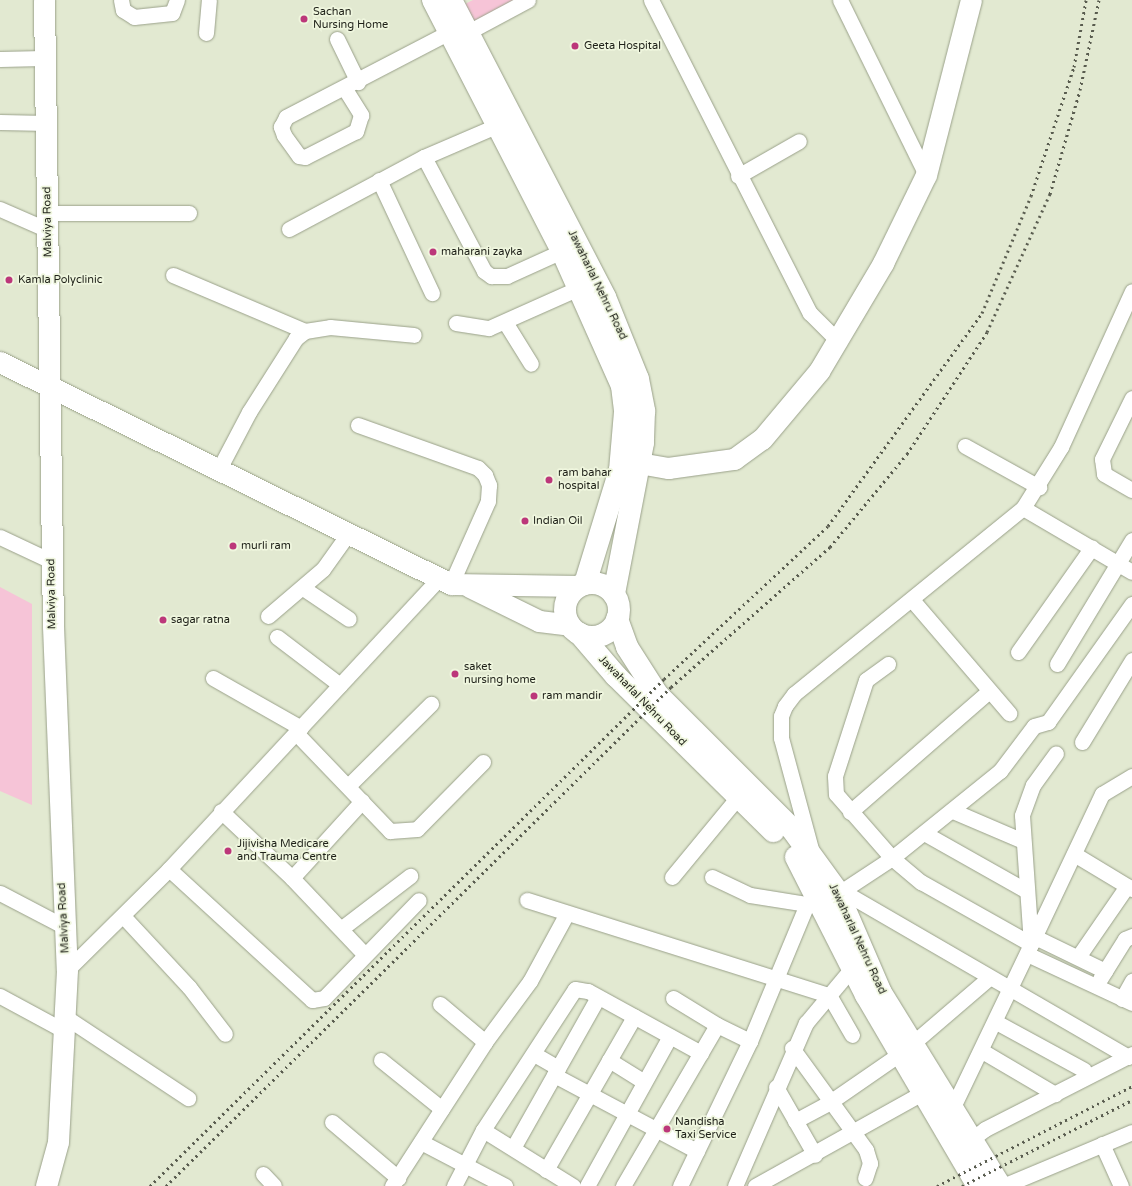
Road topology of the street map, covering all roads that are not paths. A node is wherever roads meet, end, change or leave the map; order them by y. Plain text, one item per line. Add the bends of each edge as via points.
1 (44, 0) edge
2 (121, 0) edge
3 (177, 0) edge
4 (209, 0) edge
5 (433, 0) edge
6 (451, 0) edge
7 (528, 0) edge
8 (651, 0) edge
9 (840, 0) edge
10 (971, 0) edge
11 (458, 32) junction
12 (206, 33) dead end
13 (337, 39) dead end
14 (0, 58) edge
15 (43, 58) junction
16 (352, 85) junction
17 (0, 122) edge
18 (47, 123) junction
19 (496, 126) junction
20 (799, 141) dead end
21 (424, 157) junction
22 (926, 175) junction
23 (738, 176) junction
24 (380, 180) junction
25 (0, 209) edge
26 (189, 213) dead end
27 (48, 222) junction
28 (289, 229) dead end
29 (562, 251) junction
30 (173, 275) dead end
31 (579, 288) junction
32 (1132, 291) edge
33 (432, 293) dead end
34 (505, 322) junction
35 (456, 323) dead end
36 (304, 331) junction
37 (414, 336) dead end
38 (839, 342) junction
39 (0, 362) edge
40 (531, 364) dead end
41 (48, 388) junction
42 (1132, 398) edge
43 (358, 425) dead end
44 (965, 446) dead end
45 (631, 461) junction
46 (218, 471) junction
47 (1039, 487) junction
48 (1132, 490) edge
49 (1023, 508) junction
50 (348, 534) junction
51 (0, 537) edge
52 (1132, 540) edge
53 (1092, 548) junction
54 (51, 561) junction
55 (1126, 567) edge
56 (451, 582) junction
57 (582, 585) junction
58 (303, 588) junction
59 (614, 594) junction
60 (913, 601) junction
61 (1132, 604) edge
62 (268, 616) dead end
63 (349, 619) dead end
64 (618, 619) junction
65 (575, 629) junction
66 (277, 637) dead end
67 (1018, 652) dead end
68 (1132, 660) edge
69 (888, 664) dead end
70 (1057, 664) dead end
71 (212, 678) dead end
72 (340, 686) junction
73 (988, 692) junction
74 (431, 704) dead end
75 (1009, 712) dead end
76 (298, 731) junction
77 (1082, 742) dead end
78 (1056, 753) dead end
79 (483, 762) dead end
80 (1132, 776) edge
81 (348, 786) junction
82 (738, 797) junction
83 (362, 801) junction
84 (221, 811) junction
85 (953, 811) junction
86 (850, 812) junction
87 (924, 834) junction
88 (1021, 840) junction
89 (1074, 854) junction
90 (814, 858) junction
91 (892, 858) junction
92 (169, 869) junction
93 (410, 876) dead end
94 (672, 877) dead end
95 (712, 877) dead end
96 (292, 878) junction
97 (1130, 887) edge
98 (1026, 890) junction
99 (0, 893) edge
100 (826, 895) junction
101 (419, 900) dead end
102 (527, 900) dead end
103 (567, 913) junction
104 (123, 916) junction
105 (63, 926) junction
106 (342, 928) junction
107 (1132, 936) edge
108 (1031, 945) junction
109 (365, 955) junction
110 (1078, 957) junction
111 (852, 968) junction
112 (67, 970) junction
113 (1105, 971) junction
114 (990, 977) junction
115 (775, 978) junction
116 (1132, 981) edge
117 (1095, 986) junction
118 (1011, 988) junction
119 (828, 994) junction
120 (0, 996) edge
121 (598, 997) junction
122 (673, 998) dead end
123 (1127, 1001) edge
124 (440, 1004) dead end
125 (634, 1017) junction
126 (996, 1022) junction
127 (63, 1023) junction
128 (717, 1025) junction
129 (225, 1034) dead end
130 (670, 1036) junction
131 (852, 1036) dead end
132 (750, 1041) junction
133 (485, 1042) junction
134 (792, 1048) junction
135 (907, 1048) junction
136 (982, 1051) junction
137 (700, 1053) junction
138 (534, 1054) junction
139 (1130, 1055) edge
140 (381, 1060) dead end
141 (609, 1060) junction
142 (1084, 1070) dead end
143 (556, 1072) junction
144 (643, 1081) junction
145 (776, 1087) junction
146 (924, 1092) junction
147 (590, 1094) junction
148 (1055, 1094) junction
149 (188, 1098) dead end
150 (830, 1102) junction
151 (442, 1109) junction
152 (952, 1109) junction
153 (629, 1114) junction
154 (795, 1121) junction
155 (332, 1122) dead end
156 (656, 1129) junction
157 (483, 1130) junction
158 (1132, 1132) edge
159 (854, 1134) junction
160 (421, 1142) junction
161 (965, 1144) junction
162 (1102, 1144) junction
163 (513, 1148) junction
164 (697, 1151) junction
165 (815, 1155) junction
166 (465, 1165) junction
167 (546, 1170) junction
168 (263, 1174) dead end
169 (865, 1178) dead end
170 (395, 1182) edge
171 (46, 1186) edge
172 (274, 1186) edge
173 (454, 1186) edge
174 (505, 1186) edge
175 (573, 1186) edge
176 (587, 1186) edge
177 (623, 1186) edge
178 (680, 1186) edge
179 (735, 1186) edge
180 (755, 1186) edge
181 (978, 1186) edge
182 (1002, 1186) edge
183 (1121, 1186) edge

1 - 15 street, Malviya Road
2 - 3 street via 123,10 134,17 172,13
4 - 12 street
5 - 11 highway, Jawaharlal Nehru Road
6 - 11 highway, Jawaharlal Nehru Road
7 - 11 street
8 - 23 street
9 - 22 street
10 - 22 street
11 - 16 street
11 - 19 highway, Jawaharlal Nehru Road
11 - 45 highway, Jawaharlal Nehru Road via 629,350 644,411
13 - 16 street
14 - 15 street
15 - 18 street, Malviya Road
16 - 16 street via 283,122 284,135 299,156 305,156 356,131 361,115
17 - 18 street
18 - 27 street, Malviya Road
19 - 21 street
19 - 29 highway, Jawaharlal Nehru Road
20 - 23 street
21 - 24 street
21 - 29 street via 484,271 491,276 507,276
22 - 38 street via 883,263
23 - 38 street via 810,313
24 - 28 street
24 - 33 street
25 - 27 street
26 - 27 street
27 - 41 street, Malviya Road
29 - 31 highway, Jawaharlal Nehru Road
30 - 36 street
31 - 34 street
31 - 45 highway, Jawaharlal Nehru Road via 622,386
32 - 47 street
34 - 35 street via 489,328
34 - 40 street
36 - 37 street via 330,327
36 - 46 street via 296,338 249,412
38 - 45 street via 762,439 734,458 668,468
39 - 41 street
41 - 46 street
41 - 54 street, Malviya Road
42 - 48 street via 1102,459 1102,468 1108,477
43 - 56 street via 478,468 485,474 489,485 488,501
44 - 47 street
45 - 57 highway, Jawaharlal Nehru Road
45 - 59 highway, Jawaharlal Nehru Road
46 - 50 street
47 - 49 street
49 - 53 street
49 - 60 street
50 - 56 street
50 - 58 street via 323,569
51 - 54 street
52 - 55 street
53 - 55 street
53 - 67 street
54 - 105 street, Malviya Road
55 - 70 street
56 - 57 street
56 - 65 street via 539,621
56 - 72 street
57 - 59 highway via 604,586
57 - 65 highway, Jawaharlal Nehru Road via 570,595 565,607
58 - 62 street
58 - 63 street
59 - 64 highway, Jawaharlal Nehru Road via 619,606
60 - 73 street
60 - 90 street via 794,694 781,716 781,738
61 - 85 street via 1048,722 1034,726 1000,771
64 - 65 highway via 610,629 599,636
64 - 90 highway, Jawaharlal Nehru Road via 627,647 657,694 792,829
65 - 82 highway, Jawaharlal Nehru Road via 616,676
66 - 72 street
68 - 77 street
69 - 86 street via 866,680 835,776 836,794
71 - 76 street
72 - 76 street
73 - 75 street
73 - 86 street
74 - 81 street
76 - 81 street
76 - 84 street
78 - 88 street via 1033,786 1022,815
79 - 83 street via 417,829 409,832 390,831
80 - 89 street via 1102,794
81 - 83 street
82 - 94 street
82 - 100 highway, Jawaharlal Nehru Road via 793,852
83 - 96 street
84 - 92 street
84 - 96 street
85 - 87 street
85 - 88 street
86 - 91 street
87 - 91 street
87 - 98 street
88 - 98 street
89 - 97 street
89 - 108 street
90 - 100 highway, Jawaharlal Nehru Road
91 - 100 street
91 - 108 street via 921,882
92 - 104 street
92 - 109 street via 312,1000 324,998
93 - 106 street
95 - 100 street via 750,895
96 - 106 street
97 - 110 street
98 - 108 street
99 - 105 street
100 - 111 highway, Jawaharlal Nehru Road
100 - 114 street
100 - 115 street
100 - 135 highway, Jawaharlal Nehru Road via 881,993
101 - 109 street
102 - 103 street
103 - 115 street
103 - 133 street via 530,981
104 - 112 street
104 - 129 street via 189,987
105 - 112 street, Malviya Road
106 - 109 street
107 - 113 street via 1125,939
108 - 110 street
108 - 117 street
108 - 118 street
110 - 113 street
111 - 119 street
111 - 135 highway, Jawaharlal Nehru Road
112 - 127 street, Malviya Road
113 - 117 street
114 - 118 street
114 - 135 street
115 - 119 street
115 - 132 street
116 - 123 street
117 - 123 street
118 - 126 street
118 - 139 street
119 - 131 street
119 - 134 street via 806,1023
120 - 127 street
121 - 125 street
121 - 138 street via 575,989
121 - 143 street
122 - 128 street
124 - 133 street
125 - 130 street
125 - 141 street
126 - 136 street
126 - 142 street
127 - 149 street
127 - 171 street, Malviya Road via 58,1142
128 - 132 street
128 - 137 street
130 - 137 street
130 - 144 street
132 - 164 street
133 - 151 street
134 - 145 street
134 - 150 street
135 - 146 highway, Jawaharlal Nehru Road
135 - 150 street
135 - 152 highway, Jawaharlal Nehru Road
136 - 148 street
136 - 152 street
137 - 156 street
138 - 143 street
138 - 157 street
139 - 148 street
140 - 151 street
141 - 144 street
141 - 147 street
143 - 147 street
143 - 163 street
144 - 153 street
145 - 154 street
145 - 179 street
146 - 159 street
146 - 161 highway, Jawaharlal Nehru Road
147 - 153 street
147 - 167 street
148 - 161 street
150 - 154 street
150 - 159 street
151 - 160 street
152 - 161 highway, Jawaharlal Nehru Road
153 - 156 street
153 - 176 street
154 - 165 street
155 - 170 street
156 - 164 street
156 - 177 street
157 - 163 street
157 - 166 street
158 - 162 street
159 - 165 street
159 - 169 street via 870,1158
160 - 166 street
160 - 170 street
161 - 181 highway, Jawaharlal Nehru Road
161 - 182 highway, Jawaharlal Nehru Road
162 - 182 street
162 - 183 street
163 - 167 street
164 - 178 street
165 - 180 street
166 - 173 street
166 - 174 street
167 - 175 street
168 - 172 street

